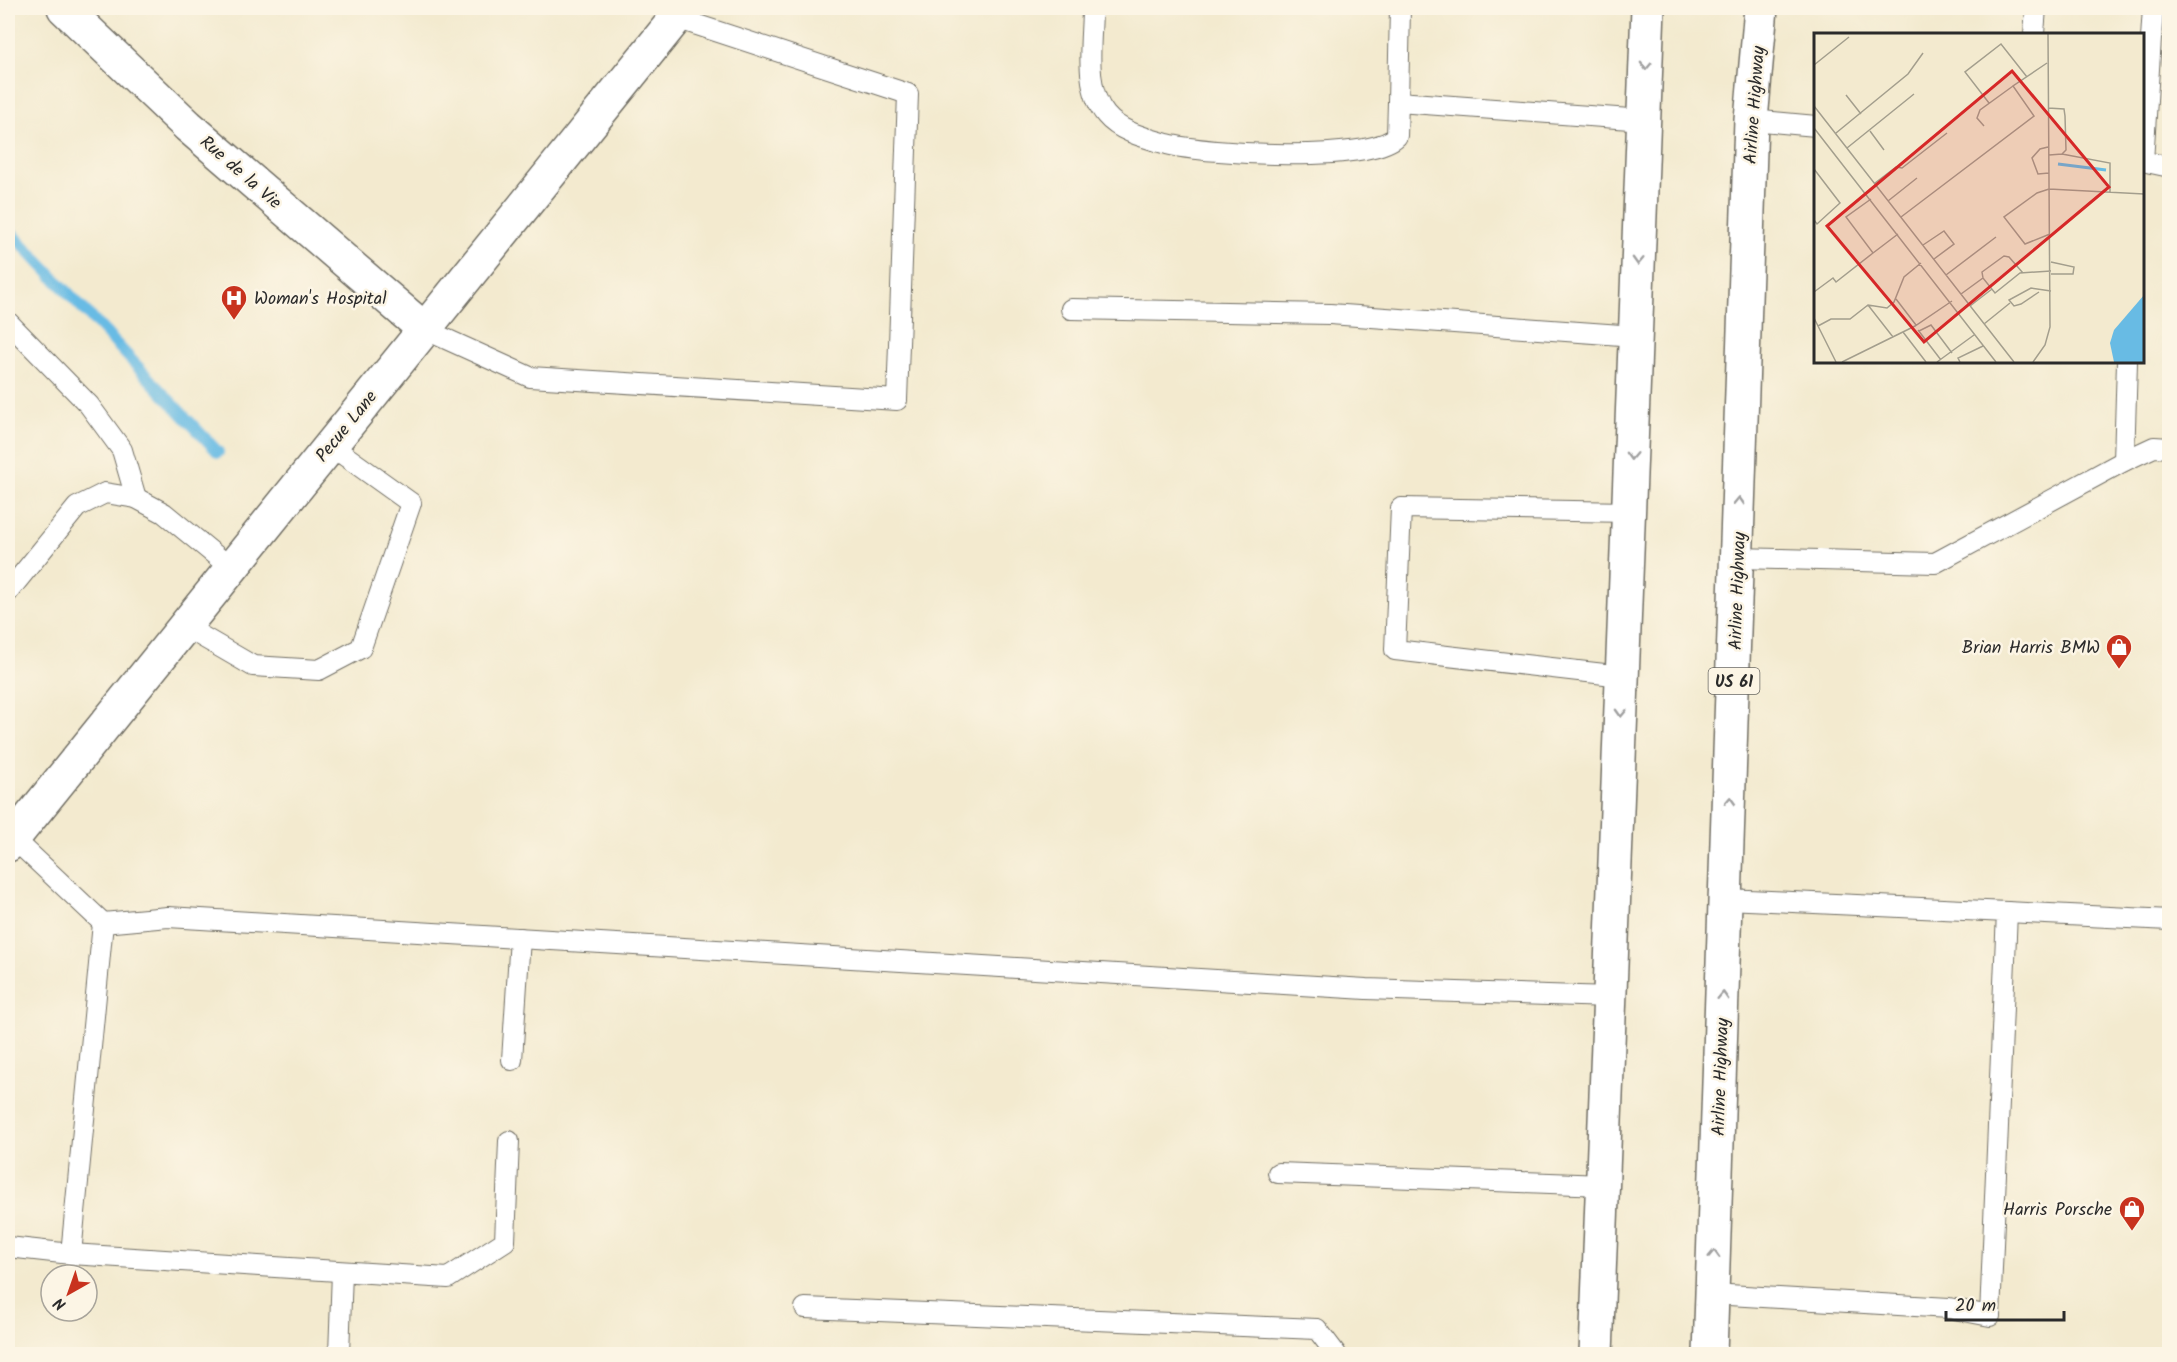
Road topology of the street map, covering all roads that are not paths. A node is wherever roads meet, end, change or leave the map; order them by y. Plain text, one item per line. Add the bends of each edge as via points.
1 (64, 8) edge
2 (1092, 8) edge
3 (1400, 8) edge
4 (1648, 8) edge
5 (1761, 8) edge
6 (2036, 8) edge
7 (2153, 8) edge
8 (680, 13) edge
9 (2034, 33) edge
10 (1398, 102) junction
11 (2146, 103) edge
12 (1644, 120) junction
13 (1751, 120) junction
14 (1814, 126) edge
15 (2144, 142) edge
16 (2144, 161) edge
17 (2169, 167) edge
18 (1071, 309) dead end
19 (8, 322) edge
20 (424, 329) junction
21 (1635, 336) junction
22 (2127, 363) edge
23 (330, 446) junction
24 (2169, 448) edge
25 (2124, 461) junction
26 (136, 498) junction
27 (1629, 512) junction
28 (1738, 558) junction
29 (231, 568) junction
30 (8, 592) edge
31 (184, 626) junction
32 (1622, 676) junction
33 (10, 842) edge
34 (1726, 899) junction
35 (2007, 912) junction
36 (2169, 920) edge
37 (103, 923) junction
38 (520, 938) junction
39 (1610, 997) junction
40 (512, 1060) dead end
41 (509, 1141) dead end
42 (1278, 1173) dead end
43 (1603, 1185) junction
44 (8, 1247) edge
45 (71, 1254) junction
46 (342, 1272) junction
47 (1712, 1294) junction
48 (805, 1308) dead end
49 (339, 1354) edge
50 (1336, 1354) edge
51 (1596, 1354) edge
52 (1710, 1354) edge

1 - 20 main road, Rue de la Vie via 188,126
2 - 10 lane via 1094,92 1106,115 1127,131 1148,138 1242,153 1369,148 1390,143 1397,136
3 - 10 lane
4 -> 12 main road
5 - 13 main road, Airline Highway / US 61
6 - 9 lane
7 - 11 lane
8 - 20 main road, Pecue Lane
8 - 20 lane via 908,94 897,400 530,377
10 - 12 lane
11 - 15 lane
12 -> 21 main road
13 - 14 lane
28 -> 13 main road, Airline Highway / US 61
16 - 17 lane
18 - 21 lane via 1330,314
19 - 26 lane via 96,414 122,450
20 - 23 main road, Pecue Lane
21 -> 27 main road
22 - 25 lane
23 - 29 main road, Pecue Lane
23 - 31 lane via 411,503 361,648 318,670 253,666
24 - 25 lane via 2154,447
25 - 28 lane via 1935,563
26 - 29 lane via 164,513
26 - 30 lane via 105,493 77,507
27 - 32 main road
27 - 32 lane via 1401,508 1395,638 1395,650
34 -> 28 main road, Airline Highway / US 61
29 - 31 main road, Pecue Lane
31 - 33 main road, Pecue Lane
32 -> 39 main road
33 - 37 lane
34 - 35 lane
47 -> 34 main road, Airline Highway / US 61
35 - 36 lane
35 - 47 lane via 1990,1316 1949,1308
37 - 38 lane via 168,917
37 - 45 lane
38 - 39 lane via 1366,989
38 - 40 lane
39 - 43 main road
41 - 46 lane via 505,1241 448,1278
42 - 43 lane
43 - 51 main road
44 - 45 lane
45 - 46 lane
46 - 49 lane
47 - 52 main road, Airline Highway / US 61
48 - 50 lane via 1317,1329

